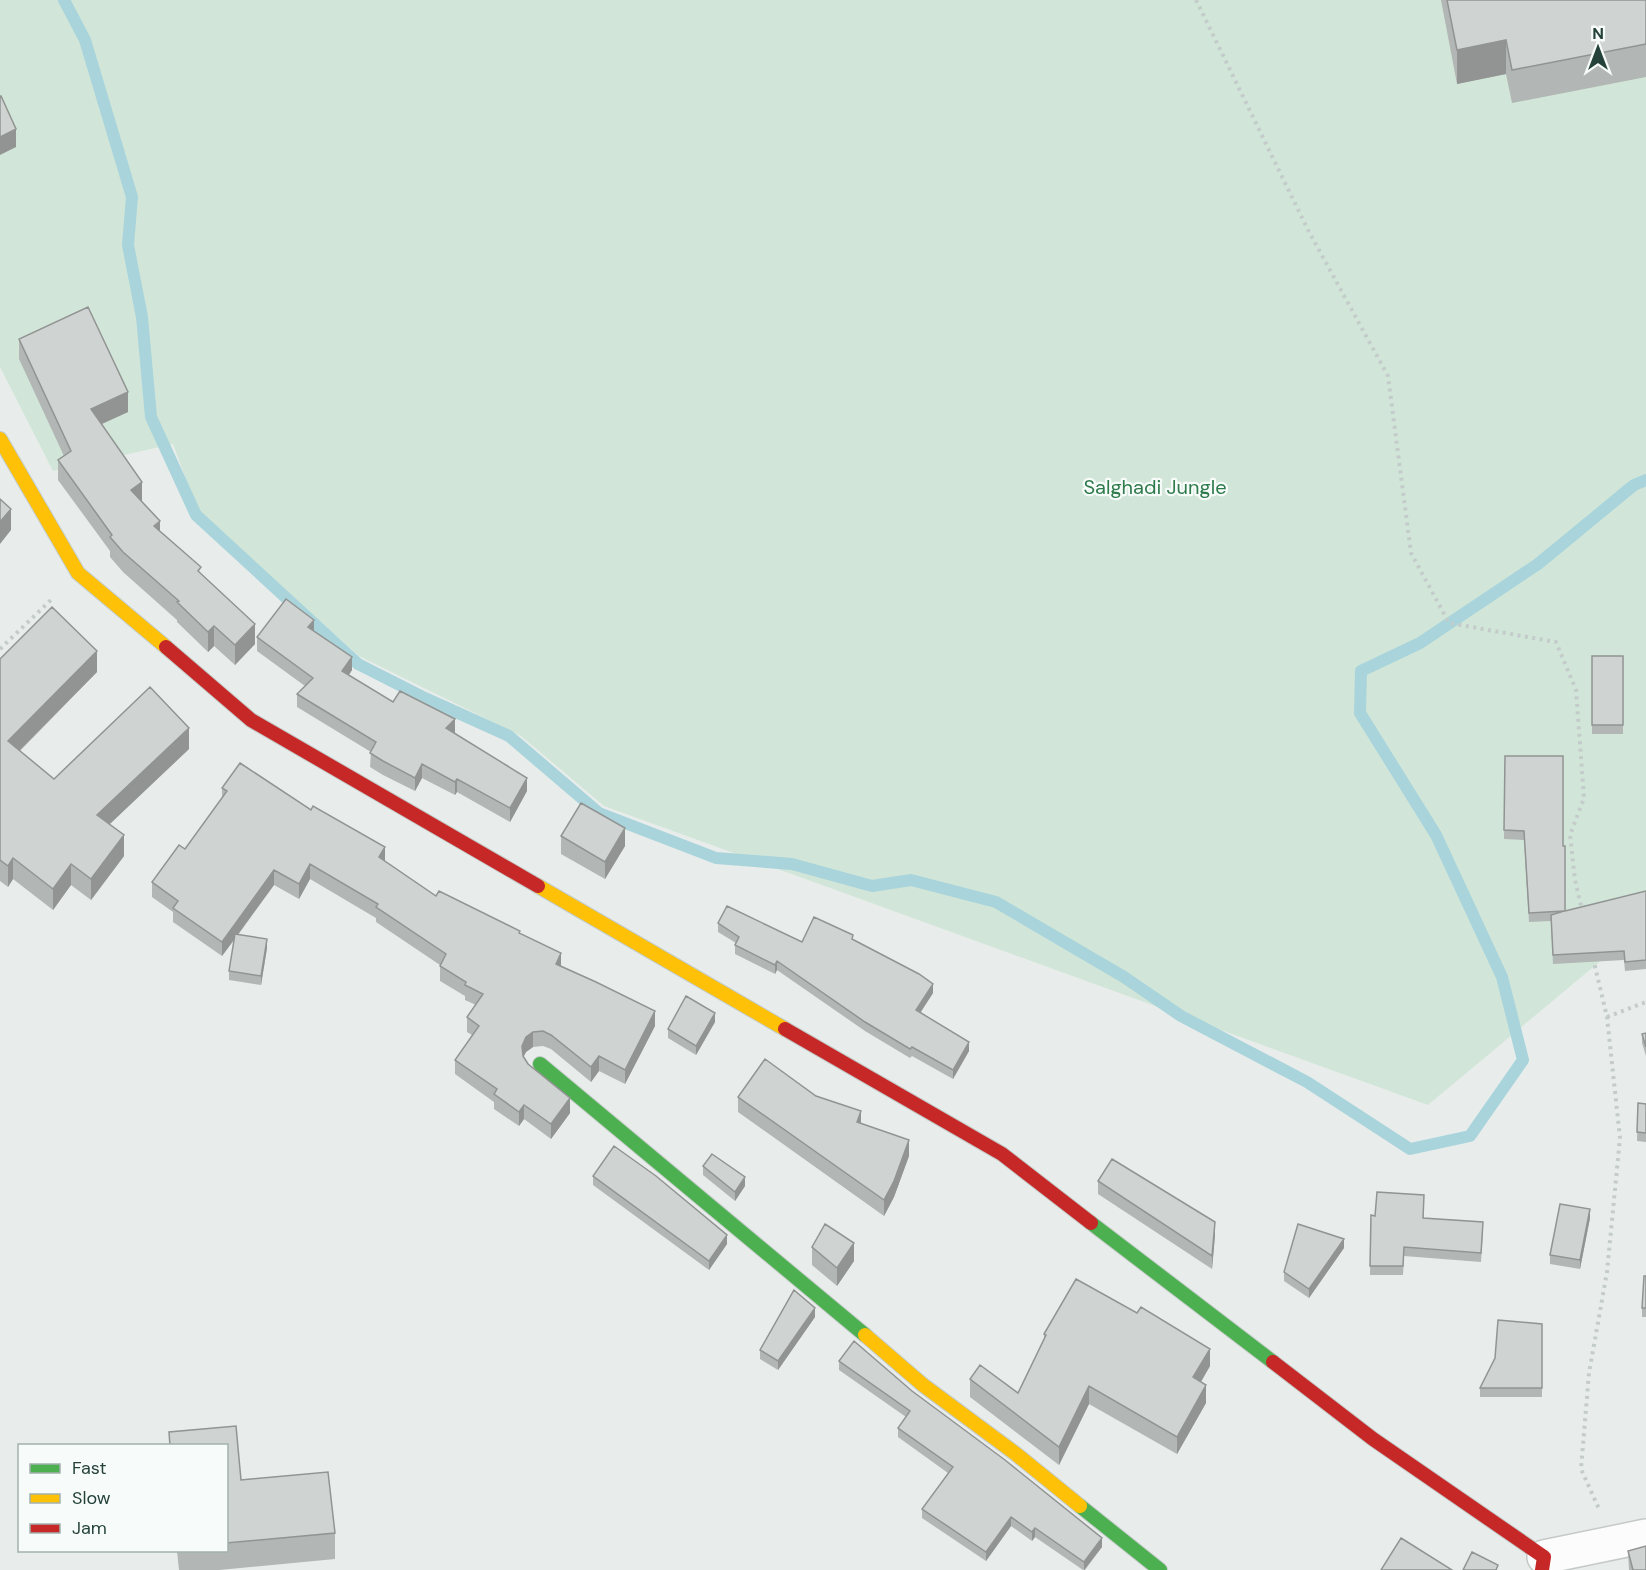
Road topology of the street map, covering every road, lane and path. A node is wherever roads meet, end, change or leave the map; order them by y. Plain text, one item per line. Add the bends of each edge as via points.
1 (1196, 0) edge
2 (0, 439) edge
3 (78, 573) junction
4 (0, 649) edge
5 (1583, 915) edge
6 (1591, 949) edge
7 (1646, 1002) edge
8 (1607, 1017) junction
9 (540, 1064) dead end
10 (1646, 1536) edge
11 (1614, 1542) junction
12 (1543, 1564) edge
13 (1160, 1570) edge

1 - 5 path via 1308,230 1388,376 1412,553 1449,623 1556,642 1576,690 1584,798 1570,835
2 - 3 street
3 - 4 path
3 - 12 street via 251,720 1002,1154 1373,1439
6 - 8 path
7 - 8 path
8 - 11 path via 1620,1137 1607,1272 1589,1373 1581,1468
9 - 13 street via 923,1384
10 - 11 street
11 - 12 street

